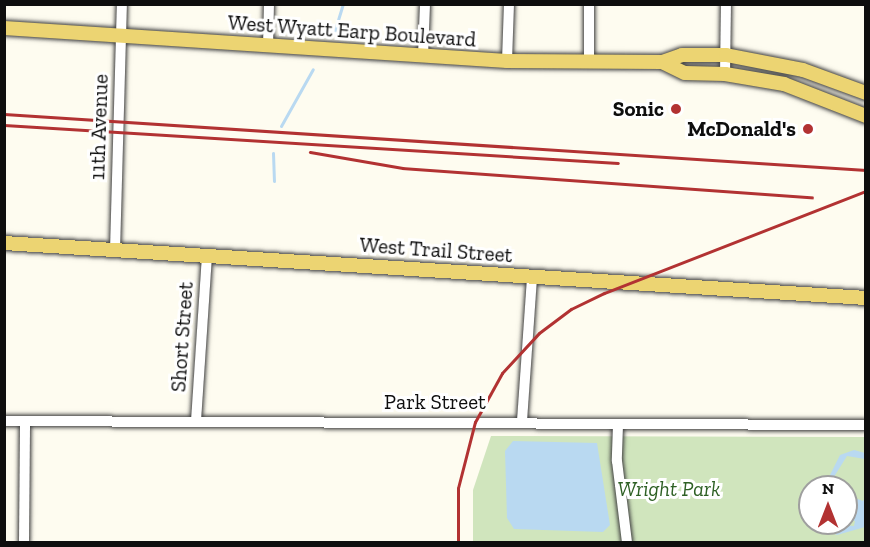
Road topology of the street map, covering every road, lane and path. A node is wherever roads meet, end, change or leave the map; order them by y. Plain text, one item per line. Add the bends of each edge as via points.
1 (122, 4) edge
2 (268, 4) edge
3 (425, 4) edge
4 (509, 4) edge
5 (589, 4) edge
6 (726, 4) edge
7 (4, 28) edge
8 (122, 36) junction
9 (268, 47) junction
10 (726, 55) junction
11 (423, 56) junction
12 (507, 61) junction
13 (589, 62) junction
14 (662, 62) junction
15 (725, 74) junction
16 (866, 93) edge
17 (866, 116) edge
18 (4, 243) edge
19 (115, 251) junction
20 (207, 256) junction
21 (532, 278) junction
22 (866, 298) edge
23 (4, 421) edge
24 (25, 421) junction
25 (196, 422) junction
26 (522, 422) junction
27 (618, 424) junction
28 (866, 425) edge
29 (24, 543) edge
30 (627, 543) edge

1 - 8 street, 11th Avenue
2 - 9 street
3 - 11 street
4 - 12 street
5 - 13 street
6 - 10 street
7 - 8 main road, West Wyatt Earp Boulevard
8 - 9 main road, West Wyatt Earp Boulevard
8 - 19 street, 11th Avenue
9 - 11 main road, West Wyatt Earp Boulevard
10 - 14 main road, West Wyatt Earp Boulevard via 682,55
10 - 15 street
10 - 16 main road, West Wyatt Earp Boulevard via 803,70
11 - 12 main road, West Wyatt Earp Boulevard
12 - 13 main road, West Wyatt Earp Boulevard
13 - 14 main road, West Wyatt Earp Boulevard
14 - 15 main road, West Wyatt Earp Boulevard via 685,72
15 - 17 main road, West Wyatt Earp Boulevard via 808,91
18 - 19 main road, West Trail Street
19 - 20 main road, West Trail Street
20 - 21 main road, West Trail Street
20 - 25 street, Short Street
21 - 22 main road, West Trail Street
21 - 26 street
23 - 24 street, Park Street
24 - 25 street, Park Street
24 - 29 street
25 - 26 street, Park Street
26 - 27 street, Park Street
27 - 28 street, Park Street
27 - 30 street via 618,473

